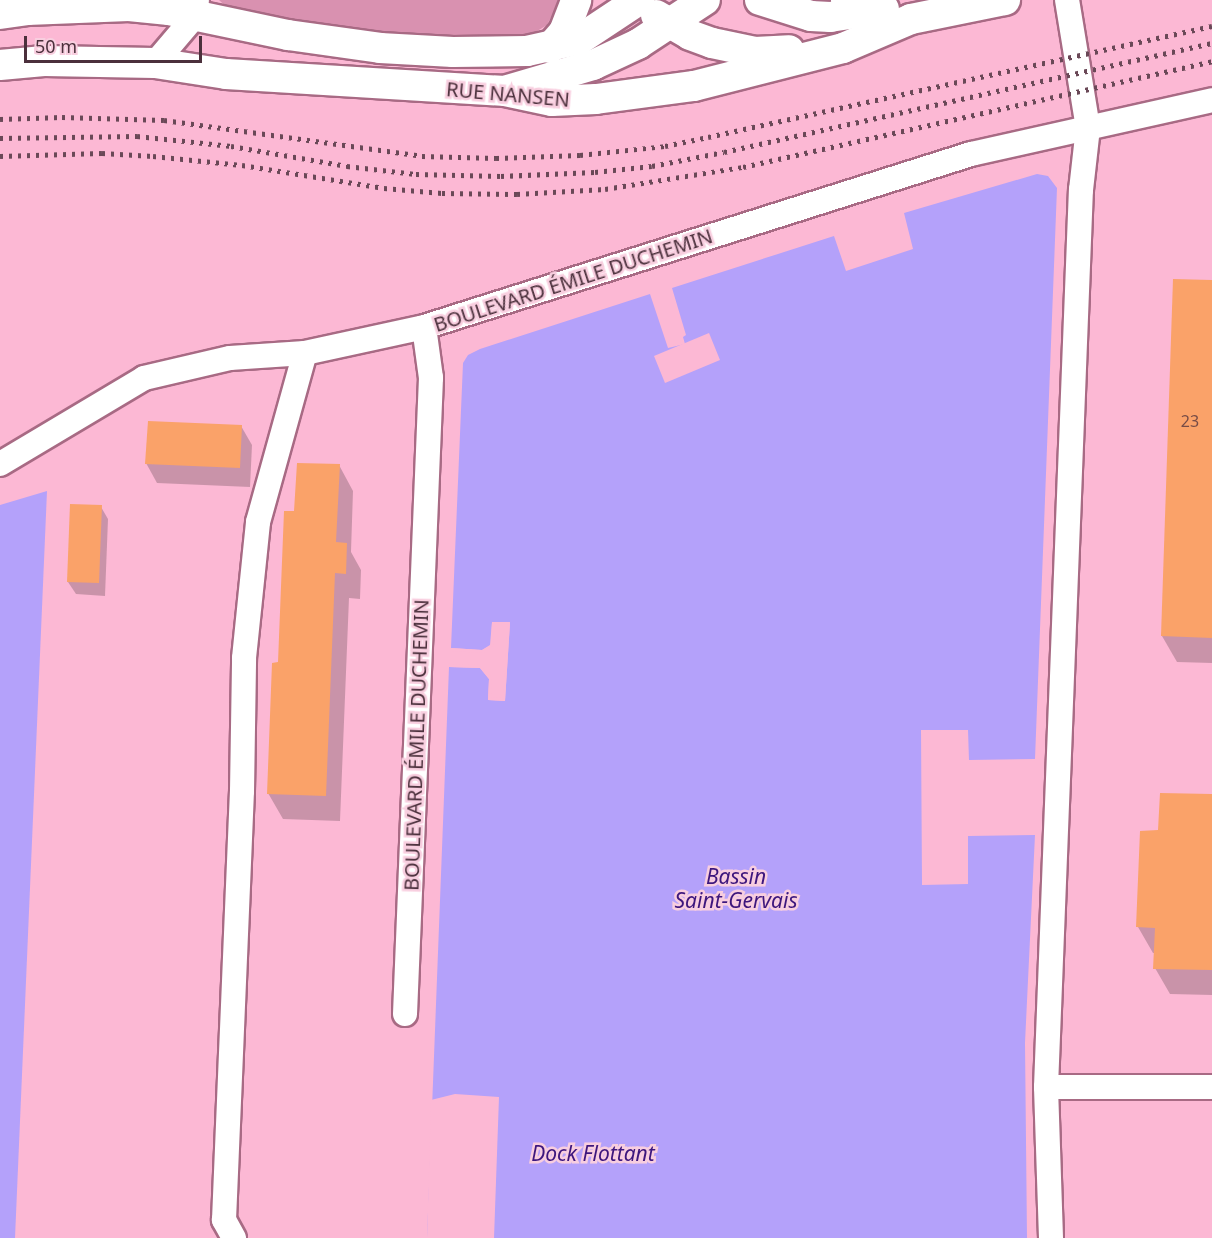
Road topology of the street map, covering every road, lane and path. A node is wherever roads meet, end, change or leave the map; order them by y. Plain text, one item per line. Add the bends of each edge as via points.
1 (576, 0) edge
2 (637, 0) edge
3 (705, 0) edge
4 (760, 0) edge
5 (847, 0) edge
6 (1005, 0) edge
7 (1066, 0) edge
8 (196, 8) edge
9 (0, 14) edge
10 (896, 14) junction
11 (669, 23) junction
12 (550, 48) junction
13 (843, 48) junction
14 (155, 63) junction
15 (0, 65) edge
16 (505, 91) junction
17 (1212, 100) edge
18 (1088, 128) junction
19 (424, 327) junction
20 (305, 353) junction
21 (0, 464) edge
22 (405, 1014) dead end
23 (1046, 1087) junction
24 (1212, 1087) edge
25 (227, 1232) edge
26 (1051, 1238) edge

1 - 12 main road via 564,32
2 - 11 main road
2 - 12 main road, RUE NANSEN via 598,29
3 - 11 main road
4 - 10 main road, RUE NANSEN via 811,16
5 - 10 highway
6 - 10 main road, RUE NANSEN
7 - 18 street
8 - 9 main road, RUE NANSEN via 129,6
8 - 12 main road, RUE NANSEN via 288,35 380,48 453,52
8 - 14 street
10 - 13 main road, RUE NANSEN
11 - 13 main road via 712,43 755,52
11 - 16 main road via 638,44 593,65
13 - 16 main road, RUE NANSEN via 694,86 637,95 552,101
14 - 15 main road, RUE NANSEN
14 - 16 main road, RUE NANSEN via 238,75
17 - 18 street, BOULEVARD ÉMILE DUCHEMIN
18 - 19 street, BOULEVARD ÉMILE DUCHEMIN via 972,154
18 - 23 street via 1081,190
19 - 20 street
19 - 22 street, BOULEVARD ÉMILE DUCHEMIN via 431,378
20 - 21 street via 230,358 144,378
20 - 25 street via 258,522 244,658
23 - 24 street
23 - 26 street

